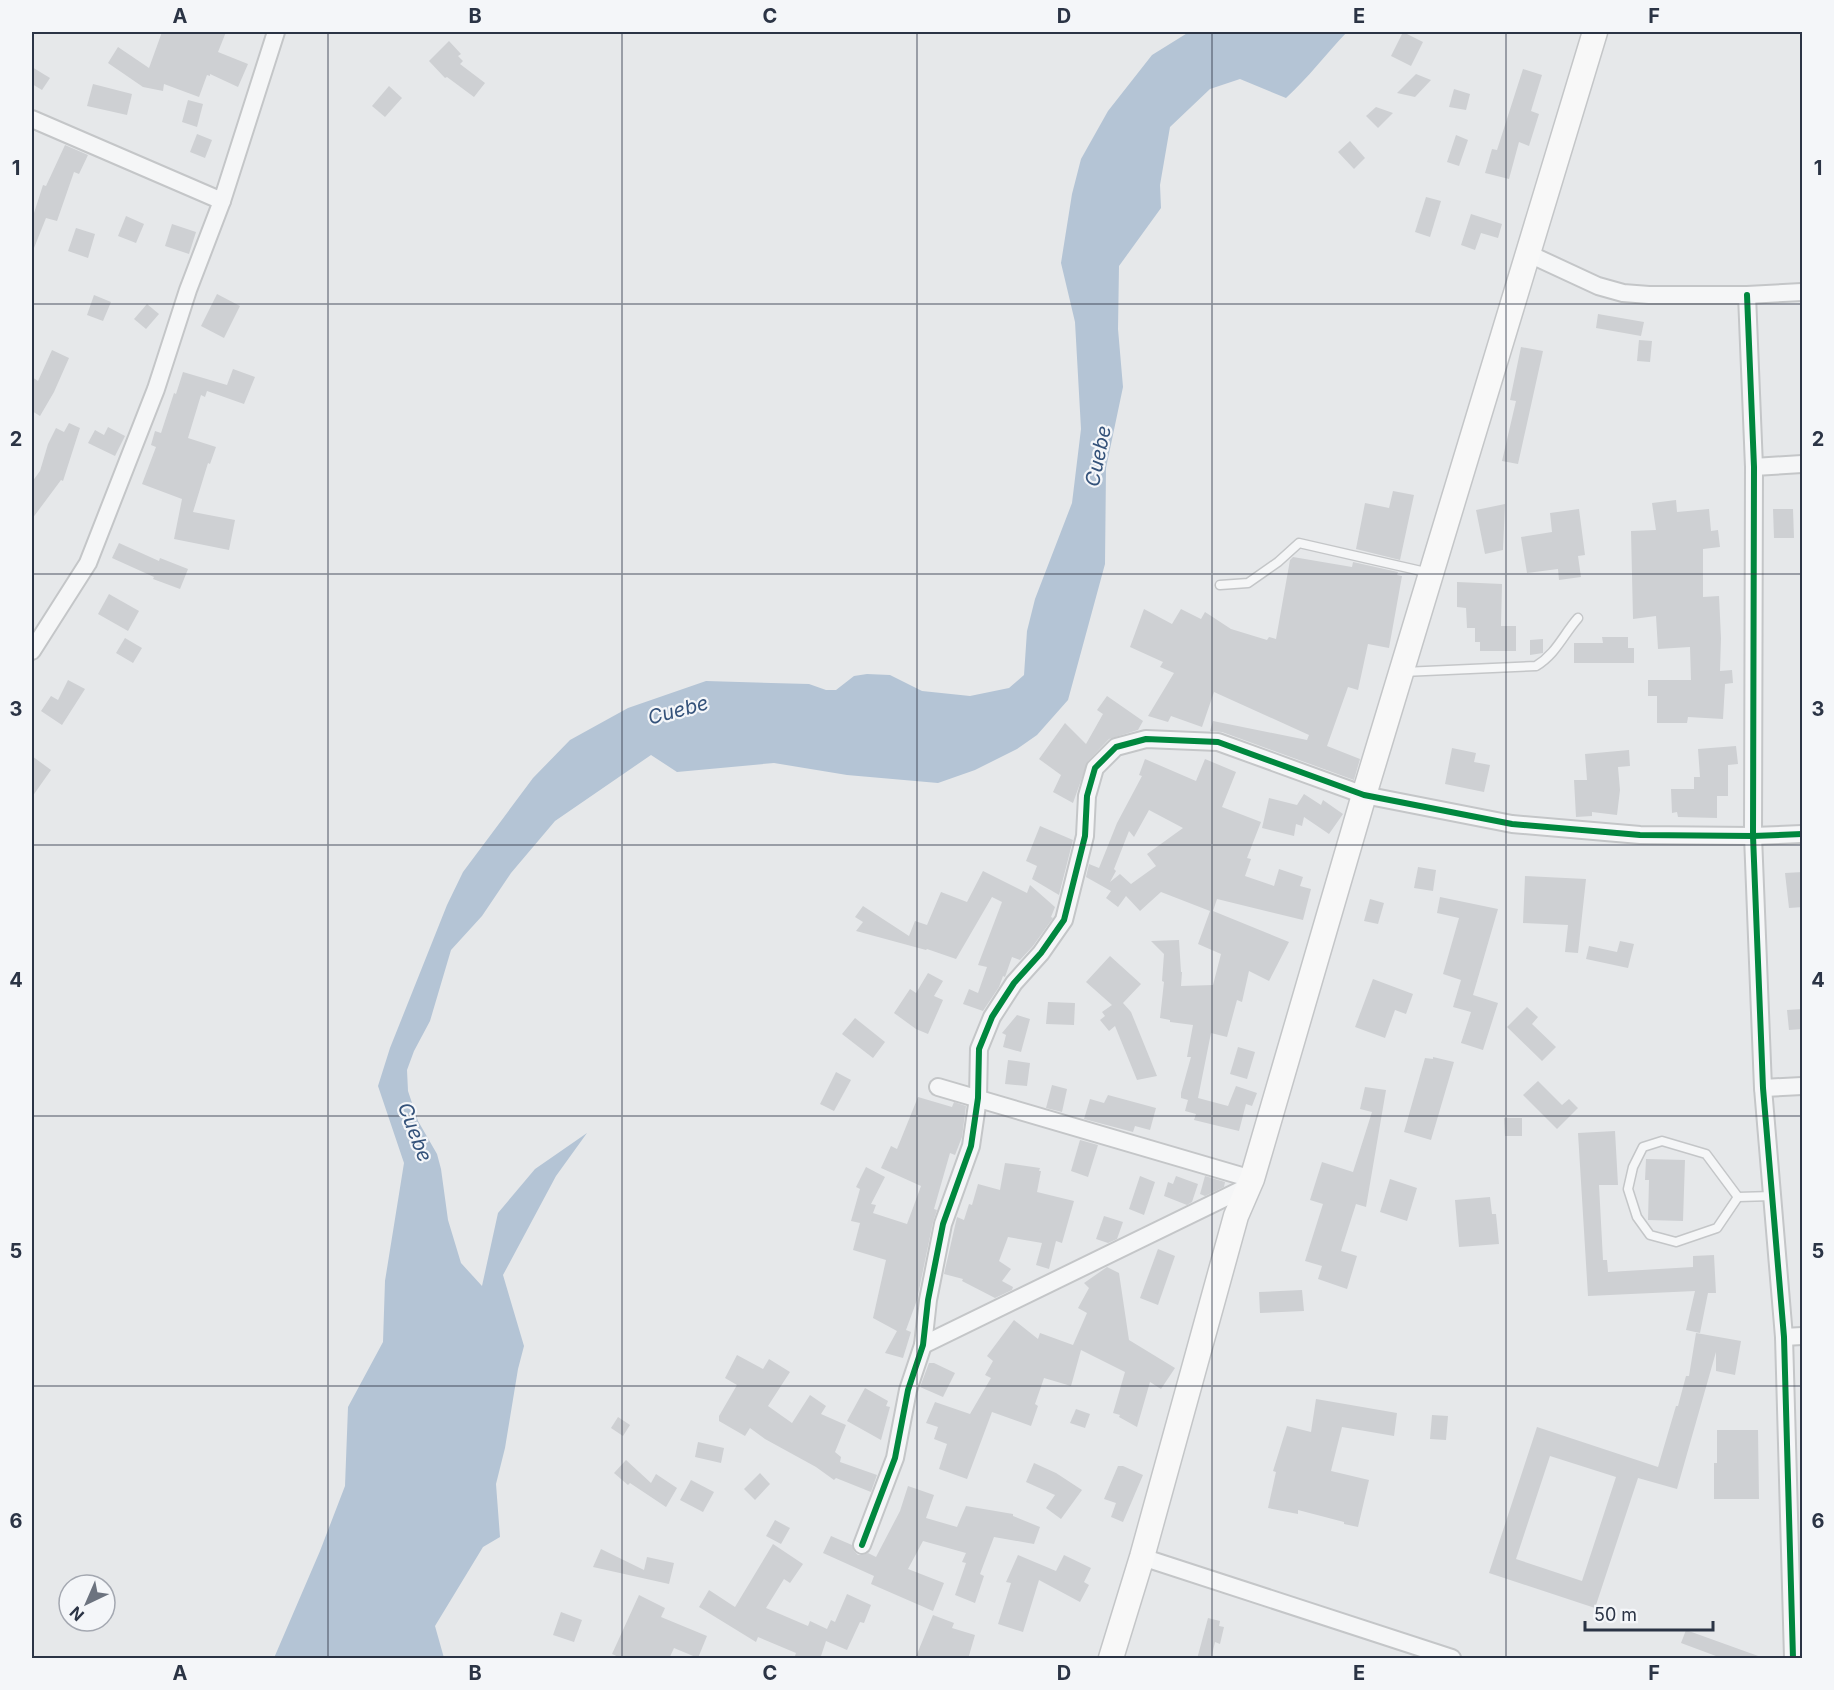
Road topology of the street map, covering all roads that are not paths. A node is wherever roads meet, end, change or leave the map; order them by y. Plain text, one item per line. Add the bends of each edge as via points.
1 (276, 32) edge
2 (1595, 32) edge
3 (32, 119) edge
4 (222, 201) junction
5 (1529, 254) junction
6 (1803, 292) edge
7 (1748, 295) junction
8 (1803, 464) edge
9 (1754, 467) junction
10 (1432, 573) junction
11 (1220, 585) dead end
12 (1578, 618) dead end
13 (32, 651) edge
14 (1402, 672) junction
15 (1364, 795) junction
16 (1803, 834) edge
17 (1753, 836) junction
18 (1803, 1086) edge
19 (938, 1087) dead end
20 (1763, 1088) junction
21 (978, 1098) junction
22 (1250, 1183) junction
23 (1738, 1197) junction
24 (1772, 1197) junction
25 (1803, 1336) edge
26 (1784, 1337) junction
27 (923, 1345) junction
28 (862, 1545) dead end
29 (1142, 1557) junction
30 (1444, 1657) edge
31 (1111, 1659) edge
32 (1793, 1659) edge

1 - 4 street
2 - 5 main road
3 - 4 street
4 - 13 street via 156,389 88,563
5 - 7 street via 1590,283 1623,293
5 - 10 main road
6 - 7 street
7 - 9 street
8 - 9 street
9 - 17 street
10 - 11 lane via 1299,543 1248,584
10 - 14 main road
12 - 14 lane via 1554,652 1536,666
14 - 15 main road
15 - 17 street via 1512,825 1640,836
15 - 21 street via 1218,742 1146,739 1116,747 1095,768 1089,787 1084,836 1065,920 1014,983 992,1017 979,1049
15 - 22 main road
16 - 17 street
17 - 20 street
18 - 20 street
19 - 21 street
20 - 24 street
21 - 22 street
21 - 27 street via 971,1146 943,1224
22 - 27 street
22 - 29 main road via 1236,1216
23 - 23 lane via 1718,1228 1676,1242 1650,1235 1637,1217 1628,1189 1643,1147 1662,1141 1706,1154
23 - 24 lane
24 - 26 street
25 - 26 street
26 - 32 street
27 - 28 street via 908,1390 895,1458
29 - 30 street
29 - 31 main road

